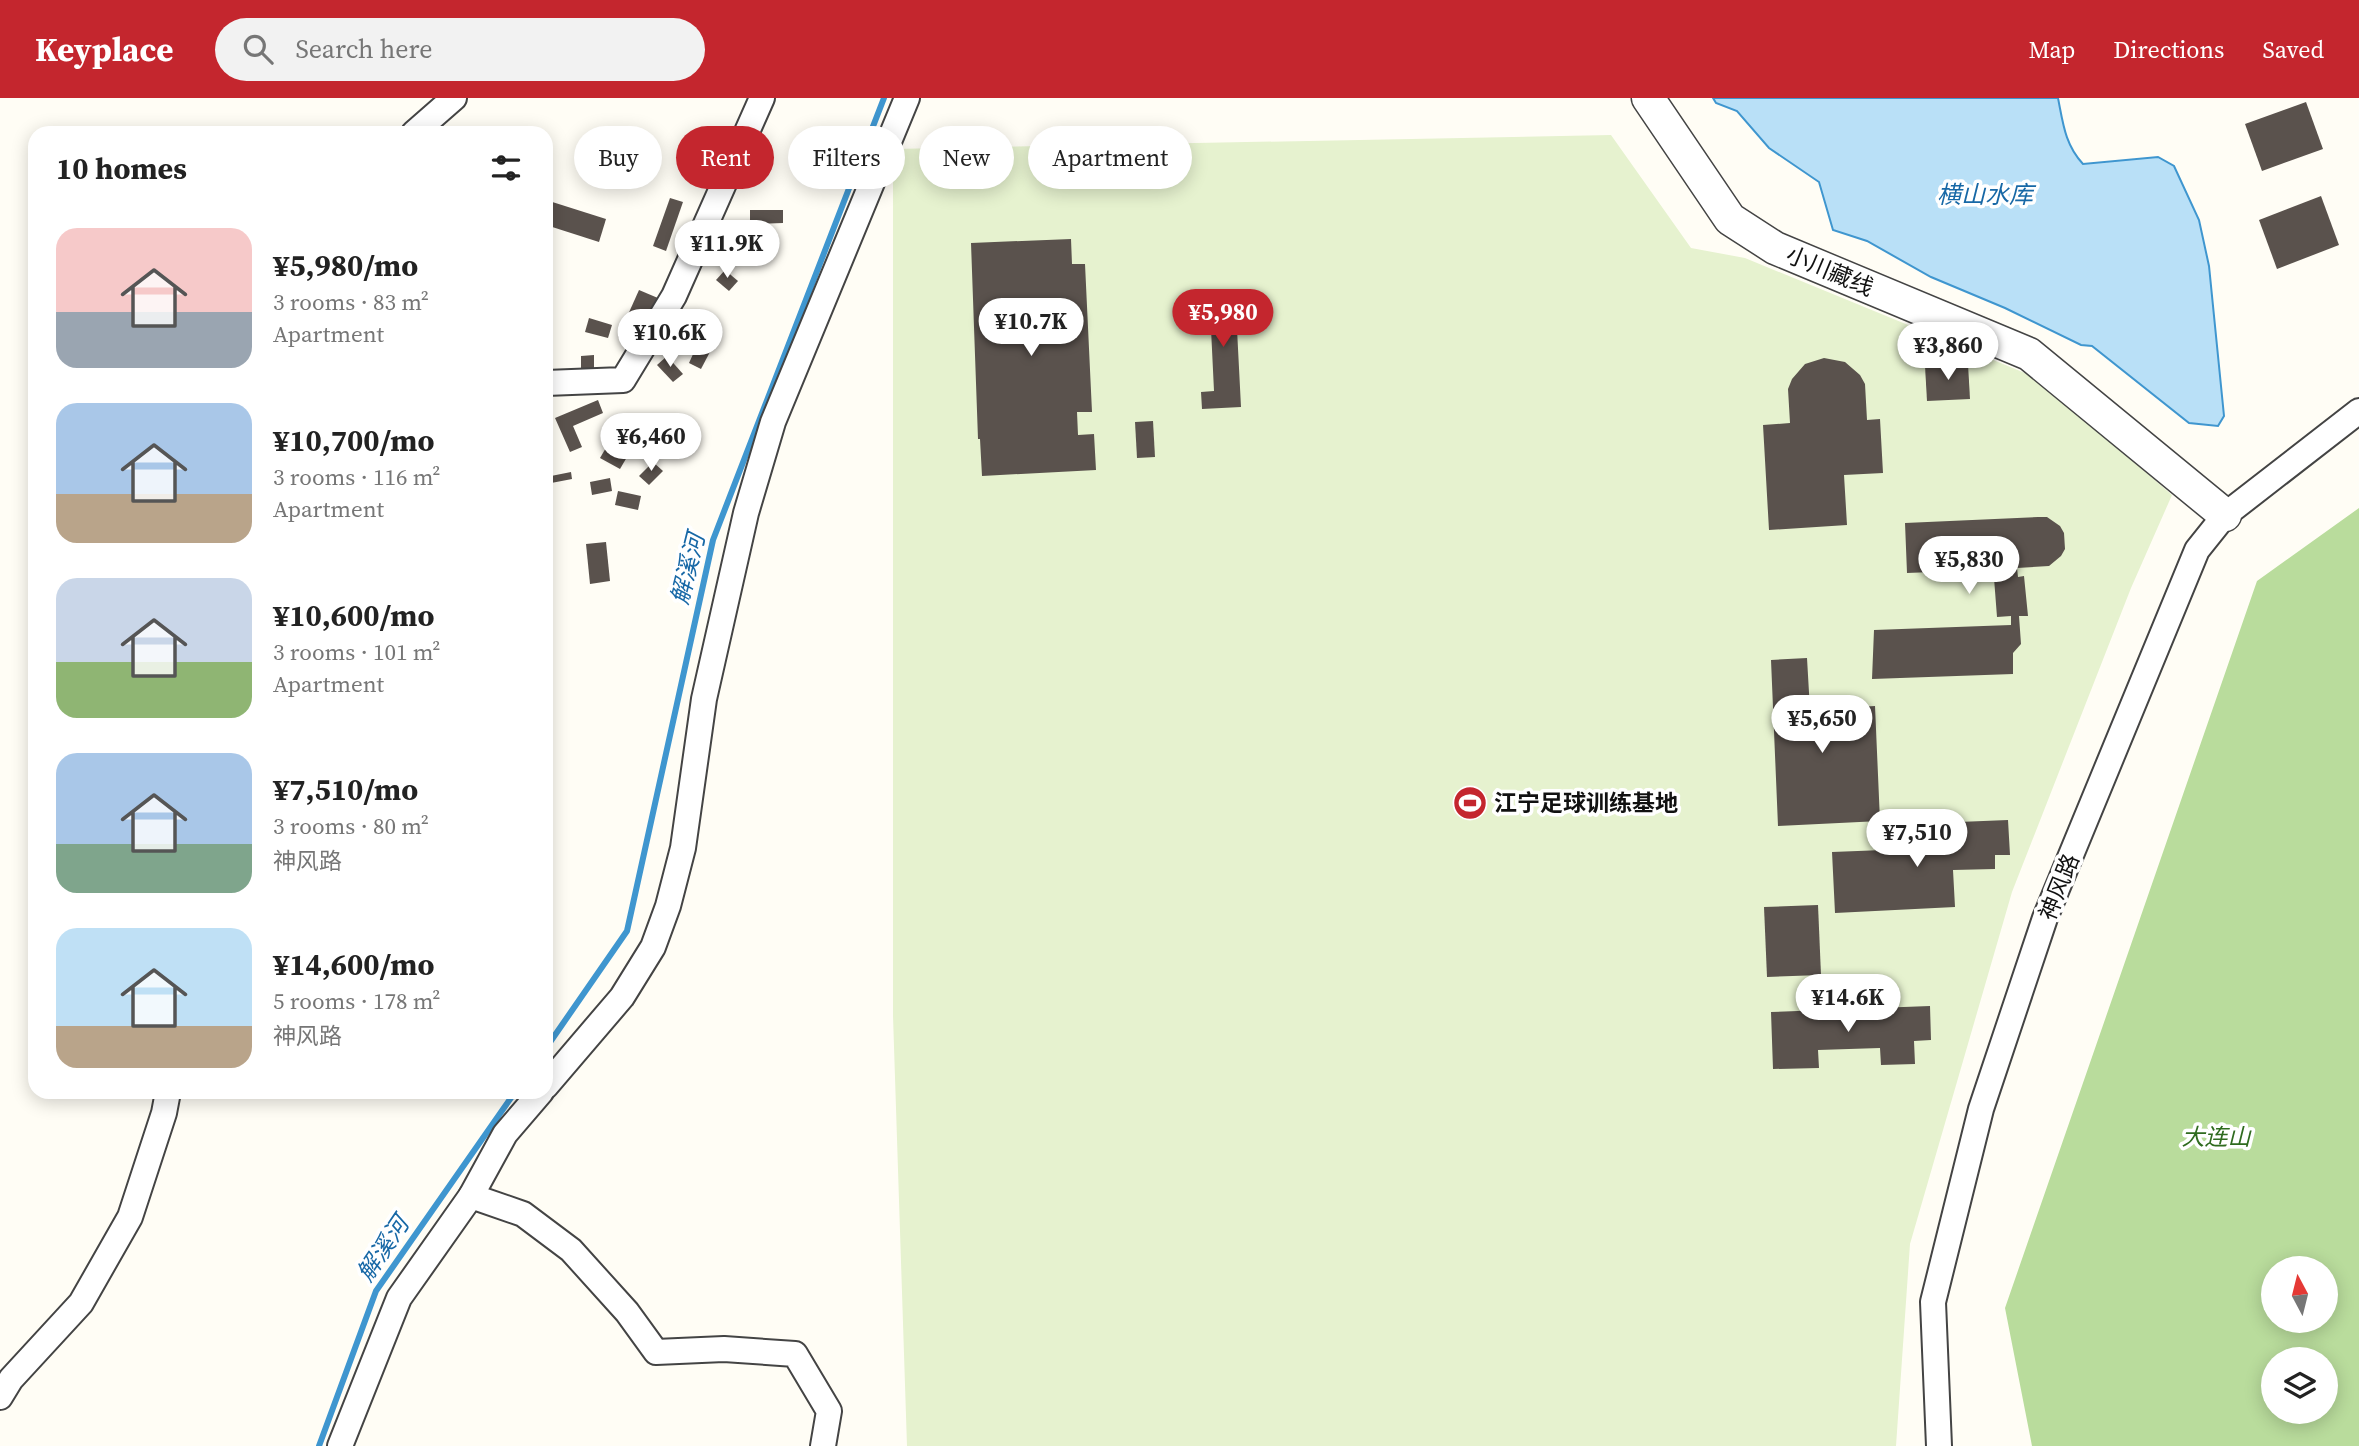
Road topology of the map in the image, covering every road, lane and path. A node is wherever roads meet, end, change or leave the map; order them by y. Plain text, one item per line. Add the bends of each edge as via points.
1 (454, 98) edge
2 (762, 98) edge
3 (907, 98) edge
4 (1648, 98) edge
5 (422, 126) edge
6 (553, 383) edge
7 (2359, 411) edge
8 (2225, 515) junction
9 (553, 1078) edge
10 (167, 1099) edge
11 (535, 1099) edge
12 (471, 1196) junction
13 (0, 1396) edge
14 (340, 1446) edge
15 (823, 1446) edge
16 (1939, 1446) edge

1 - 5 street
2 - 6 street via 674,296 623,380
3 - 9 street via 772,422 746,513 704,699 682,848 668,906 653,947 622,997
4 - 8 street, 小川藏线 via 1730,219 1775,248 2029,354
7 - 8 street, 神风路
8 - 16 street, 神风路 via 2197,550 2050,905 1980,1108 1933,1302
10 - 13 street via 130,1217 81,1303
11 - 12 street via 505,1134
12 - 14 street via 399,1298
12 - 15 street via 523,1214 571,1250 656,1352 724,1349 795,1354 829,1411

